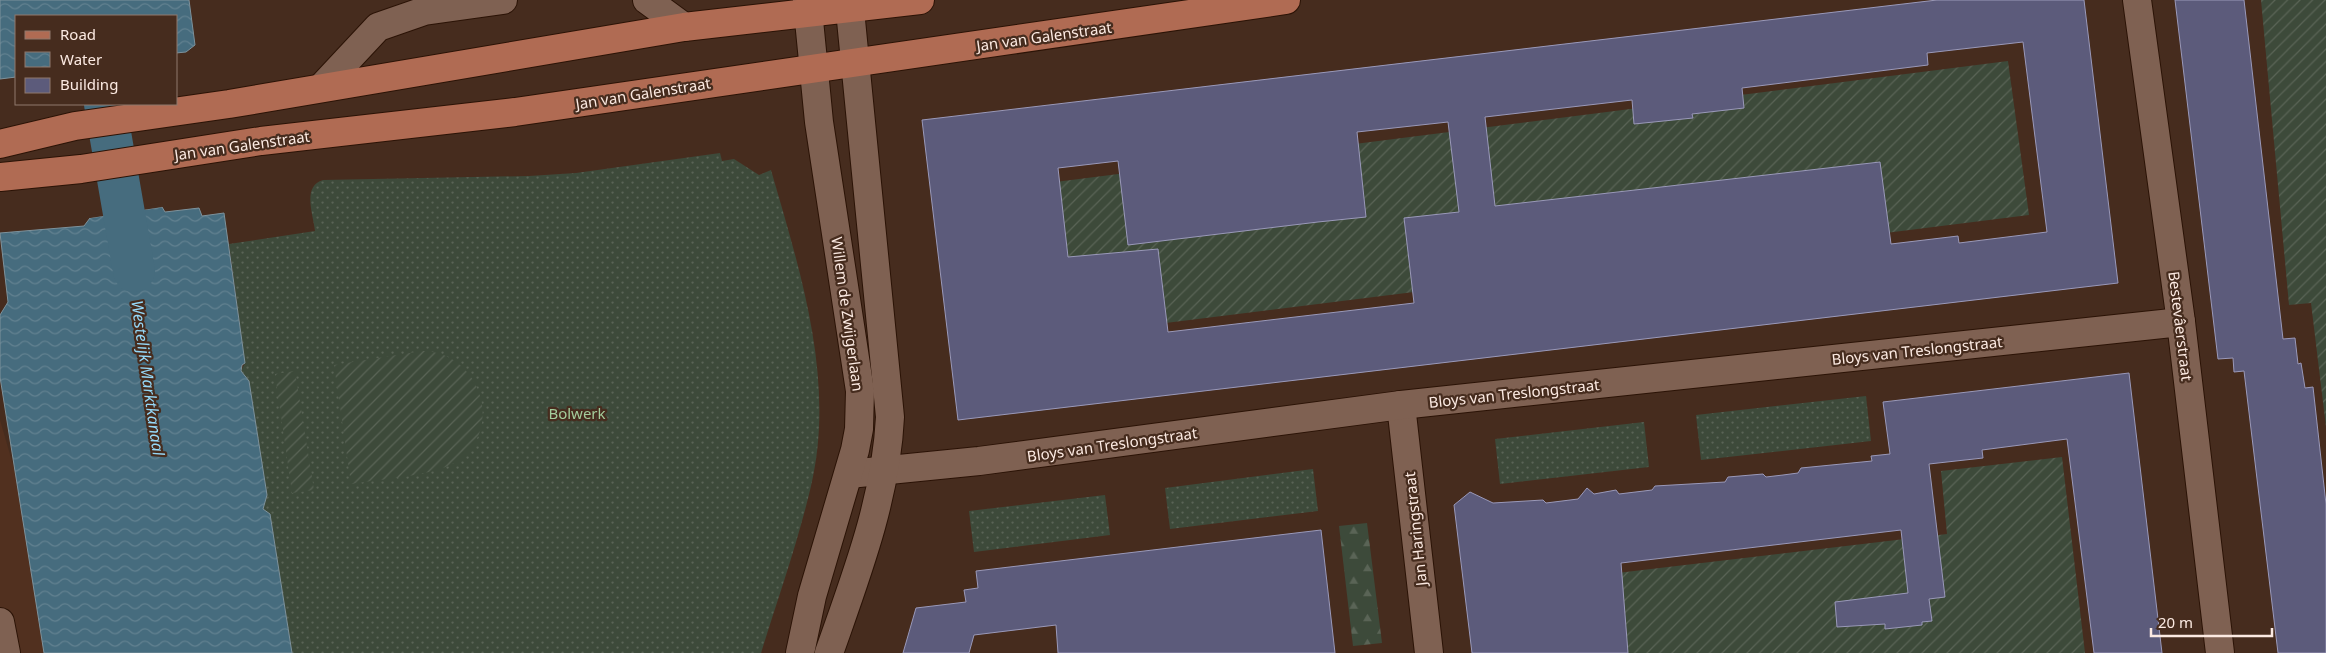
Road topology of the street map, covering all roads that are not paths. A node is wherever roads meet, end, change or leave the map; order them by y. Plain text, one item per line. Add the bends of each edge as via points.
1 (503, 0) edge
2 (647, 0) edge
3 (920, 0) edge
4 (1286, 0) edge
5 (2137, 0) edge
6 (850, 4) edge
7 (1209, 6) edge
8 (808, 7) edge
9 (684, 27) junction
10 (856, 62) junction
11 (812, 68) junction
12 (321, 88) junction
13 (0, 144) edge
14 (0, 177) edge
15 (2181, 322) junction
16 (1401, 405) junction
17 (886, 469) junction
18 (848, 474) junction
19 (0, 622) edge
20 (6, 653) edge
21 (800, 653) edge
22 (829, 653) edge
23 (1429, 653) edge
24 (2220, 653) edge

1 - 12 street via 424,11 378,27
2 - 9 street
3 - 6 main road
4 - 7 main road, Jan van Galenstraat
5 - 15 street, Bestevâerstraat
6 - 8 main road
6 - 10 street, Willem de Zwijgerlaan
7 - 10 main road, Jan van Galenstraat
8 - 9 main road
8 - 11 street, Willem de Zwijgerlaan
9 - 12 main road
10 - 11 main road, Jan van Galenstraat
10 - 17 street, Willem de Zwijgerlaan via 889,395
11 - 14 main road, Jan van Galenstraat via 515,112 261,141 81,169
11 - 18 street, Willem de Zwijgerlaan via 858,369 859,429
12 - 13 main road via 75,126
15 - 16 street, Bloys van Treslongstraat
15 - 24 street, Bestevâerstraat
16 - 17 street, Bloys van Treslongstraat via 979,462
16 - 23 street, Jan Haringstraat
17 - 18 street, Bloys van Treslongstraat
17 - 22 street, Willem de Zwijgerlaan via 856,576
18 - 21 street, Willem de Zwijgerlaan via 814,588
19 - 20 street

